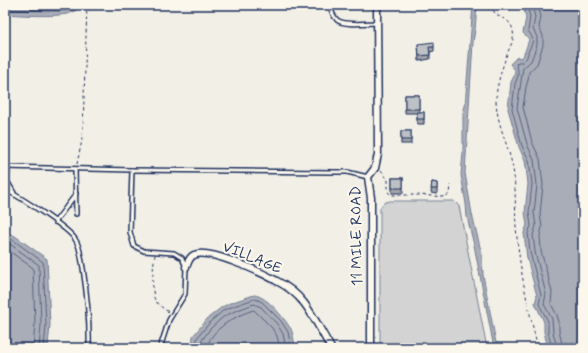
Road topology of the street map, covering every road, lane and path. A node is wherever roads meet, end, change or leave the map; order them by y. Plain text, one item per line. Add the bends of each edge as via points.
1 (87, 5) edge
2 (330, 5) edge
3 (377, 5) edge
4 (491, 5) edge
5 (378, 23) junction
6 (376, 164) junction
7 (6, 167) edge
8 (75, 169) junction
9 (132, 170) junction
10 (368, 177) junction
11 (6, 183) edge
12 (450, 185) dead end
13 (5, 190) edge
14 (76, 194) junction
15 (17, 196) junction
16 (76, 214) dead end
17 (55, 222) junction
18 (156, 252) junction
19 (186, 267) junction
20 (172, 315) junction
21 (89, 348) edge
22 (160, 348) edge
23 (331, 348) edge
24 (371, 348) edge
25 (538, 348) edge

1 - 8 path via 83,130
2 - 5 lane via 337,20 356,24
3 - 5 street, 11 MILE ROAD
4 - 25 path via 497,15 503,17 514,31 496,102 513,170 519,251
5 - 6 street, 11 MILE ROAD
6 - 10 street, 11 MILE ROAD
6 - 12 path via 387,176 390,195 419,194 445,197 449,194
7 - 8 lane
7 - 11 lane
8 - 9 lane
8 - 14 lane
9 - 10 lane via 347,172
9 - 18 lane via 132,240 134,246 144,252
10 - 24 street, 11 MILE ROAD via 371,198
11 - 15 lane
13 - 15 lane
14 - 16 lane
14 - 17 lane
15 - 17 lane
17 - 21 lane via 75,238 78,245 88,301
18 - 19 lane via 174,253 182,258
18 - 20 path via 154,296
19 - 20 lane via 185,294
19 - 23 street, VILLAGE via 194,254 205,254 260,272 283,284 304,302
20 - 22 lane

